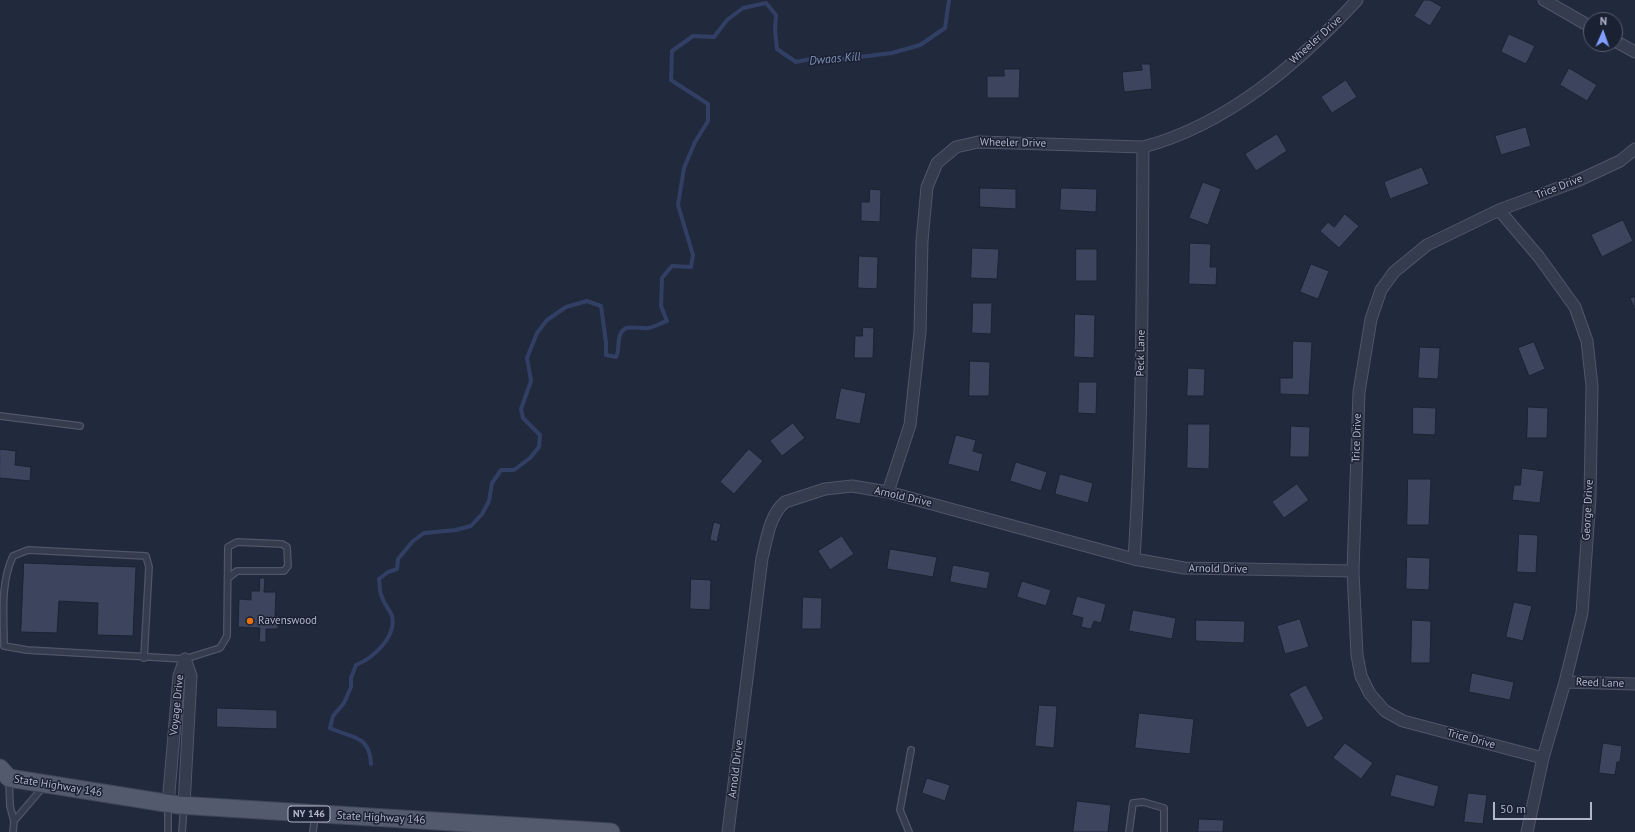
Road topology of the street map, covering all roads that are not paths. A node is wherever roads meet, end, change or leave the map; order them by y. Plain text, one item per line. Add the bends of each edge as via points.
1 (1357, 0) edge
2 (1544, 0) edge
3 (1583, 22) edge
4 (1623, 45) edge
5 (1635, 52) edge
6 (1143, 147) junction
7 (1635, 149) edge
8 (1499, 210) junction
9 (0, 416) edge
10 (80, 426) dead end
11 (888, 492) junction
12 (1134, 559) junction
13 (1353, 571) junction
14 (228, 578) junction
15 (144, 658) junction
16 (185, 659) junction
17 (1565, 682) junction
18 (1635, 684) edge
19 (911, 750) dead end
20 (1543, 758) junction
21 (3, 777) edge
22 (46, 784) junction
23 (176, 805) junction
24 (315, 814) junction
25 (14, 821) junction
26 (13, 832) edge
27 (168, 832) edge
28 (182, 832) edge
29 (314, 832) edge
30 (610, 832) edge
31 (728, 832) edge
32 (909, 832) edge
33 (1129, 832) edge
34 (1164, 832) edge
35 (1527, 832) edge

1 - 6 street, Wheeler Drive via 1303,53 1256,91 1207,122 1167,140
2 - 3 street
4 - 5 street
6 - 11 street, Wheeler Drive via 978,142 956,147 937,163 927,187 922,241 920,332 910,425
6 - 12 street, Peck Lane via 1141,371
7 - 8 street, Trice Drive via 1620,161 1577,181
8 - 13 street, Trice Drive via 1427,245 1394,272 1381,290 1371,319 1359,392
8 - 17 street, George Drive via 1539,257 1575,307 1587,341 1592,386 1590,497 1582,612
9 - 10 lane
11 - 12 street, Arnold Drive
11 - 31 street, Arnold Drive via 852,486 825,490 785,502 772,519 762,558
12 - 13 street, Arnold Drive via 1184,568
13 - 20 street, Trice Drive via 1357,655 1361,676 1370,694 1385,711 1403,721
14 - 14 lane via 238,571 284,571 288,566 287,547 282,544 237,542 228,547
14 - 16 lane via 227,636 220,648
15 - 15 lane via 27,650 4,646 7,569 13,556 28,550 146,556 149,567
15 - 16 lane
16 - 23 street, Voyage Drive via 179,676
16 - 23 street, Voyage Drive via 191,676
17 - 18 street, Reed Lane
17 - 20 street, George Drive
19 - 32 lane via 900,810
20 - 35 street, George Drive
21 - 22 main road, State Highway 146 / NY 146
21 - 25 lane
22 - 23 main road, State Highway 146 / NY 146
22 - 25 lane
23 - 24 main road, State Highway 146 / NY 146
23 - 27 lane
23 - 28 lane
24 - 29 lane
24 - 30 main road, State Highway 146 / NY 146
25 - 26 lane
33 - 34 lane via 1133,803 1143,802 1164,808

